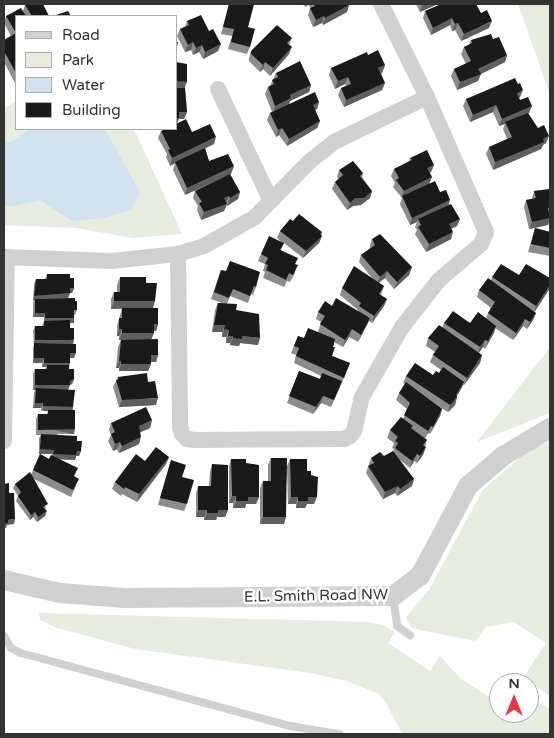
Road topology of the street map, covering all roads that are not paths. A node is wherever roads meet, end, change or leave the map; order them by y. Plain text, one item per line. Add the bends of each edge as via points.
1 (381, 4) edge
2 (218, 89) dead end
3 (427, 97) junction
4 (271, 201) junction
5 (178, 254) junction
6 (5, 257) edge
7 (550, 428) edge
8 (4, 441) edge
9 (4, 580) edge
10 (393, 596) junction
11 (410, 634) dead end
12 (4, 636) edge
13 (339, 734) edge

1 - 3 street
2 - 4 street
3 - 4 street via 334,142 310,161
3 - 5 street via 486,232 485,238 439,280 402,327 362,397 350,436 344,439 195,440 182,434
4 - 5 street via 229,233 204,246
5 - 6 street via 112,261
6 - 8 street
7 - 10 street, E.L. Smith Road NW via 503,456 468,486 420,576
9 - 10 street, E.L. Smith Road NW via 60,593 124,598
10 - 11 lane via 397,626
12 - 13 lane via 12,648 21,653 290,726

